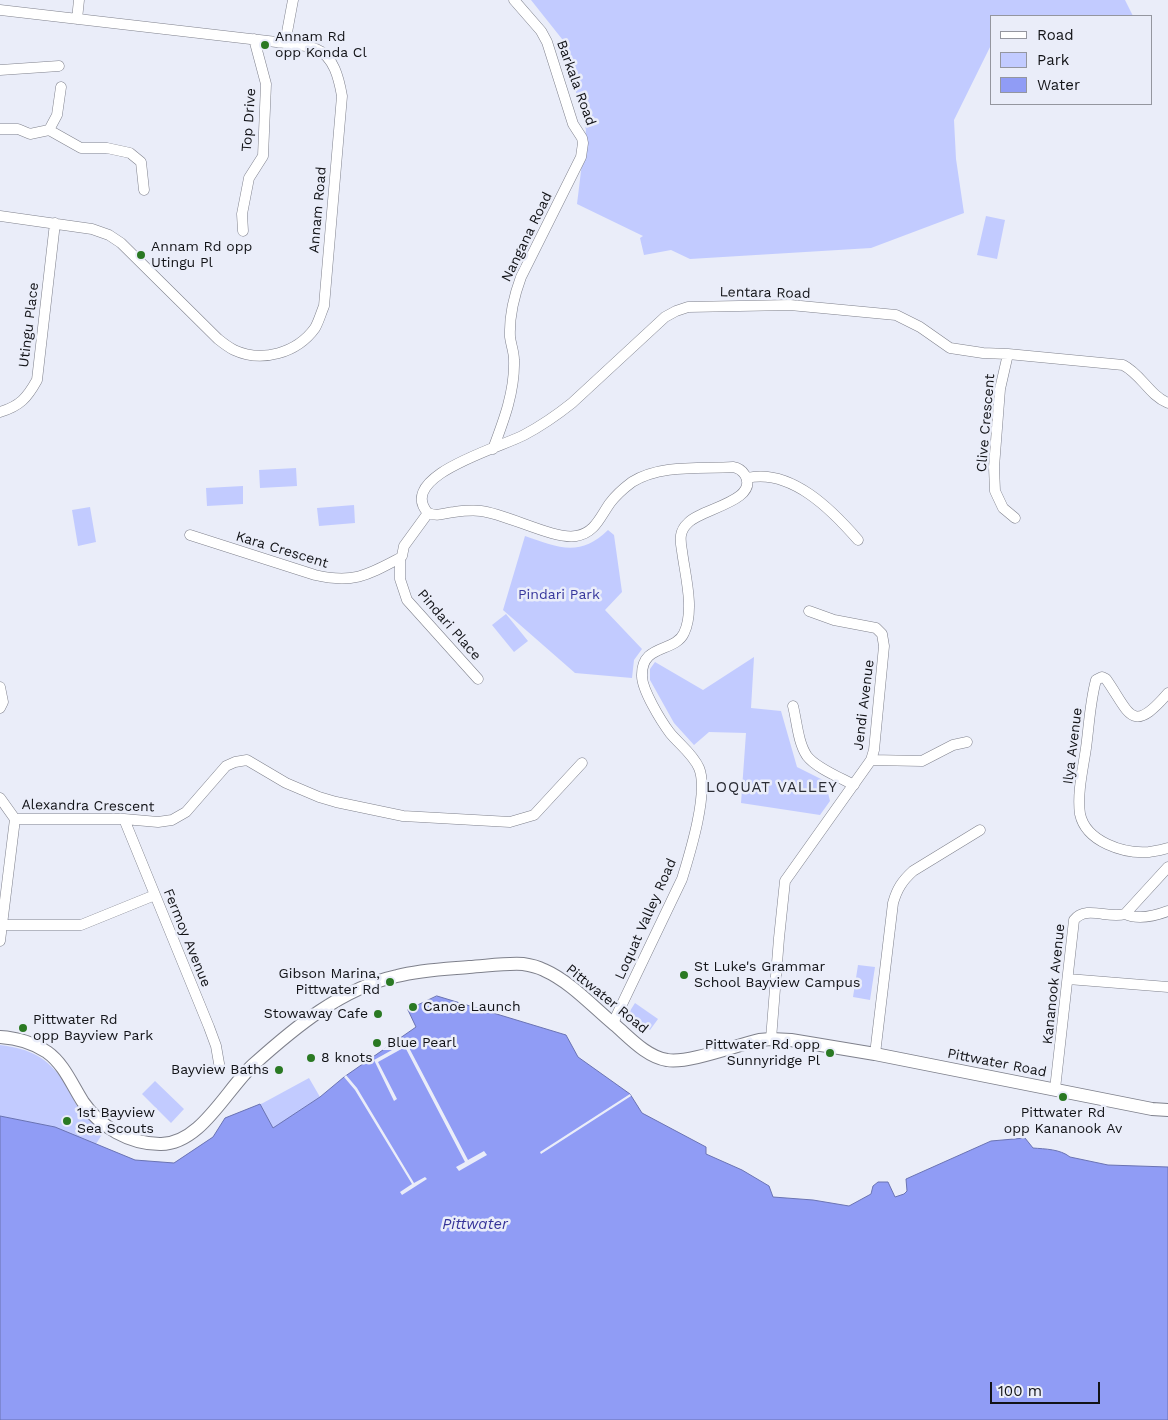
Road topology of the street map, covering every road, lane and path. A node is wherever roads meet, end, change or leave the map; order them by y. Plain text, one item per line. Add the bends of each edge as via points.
1 (12, 0) edge
2 (79, 0) edge
3 (293, 0) edge
4 (514, 0) edge
5 (0, 10) edge
6 (11, 11) junction
7 (77, 19) junction
8 (254, 40) junction
9 (285, 43) junction
10 (59, 66) dead end
11 (0, 70) edge
12 (61, 87) dead end
13 (0, 129) edge
14 (49, 130) junction
15 (581, 157) joint
16 (144, 190) dead end
17 (0, 216) edge
18 (55, 223) junction
19 (242, 231) dead end
20 (1008, 354) junction
21 (1168, 403) edge
22 (0, 412) edge
23 (493, 449) junction
24 (747, 478) junction
25 (428, 513) junction
26 (1015, 518) dead end
27 (190, 535) dead end
28 (858, 540) dead end
29 (400, 558) junction
30 (809, 611) dead end
31 (478, 679) dead end
32 (0, 688) edge
33 (1168, 693) edge
34 (794, 706) dead end
35 (0, 708) edge
36 (967, 742) dead end
37 (871, 760) junction
38 (582, 763) dead end
39 (854, 785) junction
40 (0, 798) edge
41 (15, 818) junction
42 (124, 819) junction
43 (980, 830) dead end
44 (1168, 848) edge
45 (1168, 867) edge
46 (155, 895) junction
47 (1168, 911) edge
48 (1125, 914) junction
49 (2, 925) junction
50 (0, 941) edge
51 (1068, 979) junction
52 (1168, 987) edge
53 (612, 1023) junction
54 (0, 1037) edge
55 (770, 1038) junction
56 (875, 1054) junction
57 (220, 1069) dead end
58 (1055, 1089) junction
59 (1168, 1110) edge

1 - 6 street
2 - 7 street
3 - 9 street
4 - 15 street, Barkala Road via 547,42 574,124 584,142
5 - 6 street, Annam Road
6 - 7 street, Annam Road
7 - 8 street, Annam Road
8 - 9 street, Annam Road
8 - 19 street, Top Drive via 266,84 263,156 249,178
9 - 18 street, Annam Road via 322,52 336,70 342,96 324,306 316,326 300,343 268,356 233,350 210,332 121,243 92,229
10 - 11 street
12 - 14 street via 56,115
13 - 14 street via 18,129 30,134
14 - 16 street via 81,148 107,148 130,153 141,162
15 - 23 street, Nangana Road via 514,295 510,324 514,359 512,388
17 - 18 street, Annam Road
18 - 22 street, Utingu Place via 37,380 29,396 13,408
20 - 21 street, Lentara Road via 1122,365 1129,368 1158,399
20 - 23 street, Lentara Road via 950,348 896,315 790,305 688,307 665,318 556,415
20 - 26 street, Clive Crescent via 1000,389 995,491 1003,508
23 - 25 street, Lentara Road via 444,470 429,484 421,497
24 - 25 street via 743,471 733,467 664,470 649,474 618,494 594,528 575,537 561,536 479,510 439,516
24 - 28 street via 773,478 805,490
24 - 53 street, Loquat Valley Road via 743,494 697,516 684,527 680,541 689,601 685,632 677,642 654,652 642,667 643,686 670,733 699,768 702,795 682,878
25 - 29 street via 404,546
27 - 29 street, Kara Crescent via 333,580 373,573
29 - 31 street, Pindari Place via 400,579 407,600
30 - 37 street, Jendi Avenue via 834,620 876,628 882,634 884,646
32 - 35 street via 4,702
33 - 44 street, Ilya Avenue via 1149,713 1135,716 1128,713 1106,679 1096,680 1079,802 1083,823 1103,842 1138,852
34 - 39 street via 807,756
36 - 37 street via 953,745 922,761
37 - 39 street, Jendi Avenue
38 - 42 street, Alexandra Crescent via 534,815 510,822 403,816 336,802 286,783 247,760 226,766 186,812 172,820
39 - 55 street, Jendi Avenue via 786,881
40 - 41 street
41 - 42 street, Alexandra Crescent
41 - 49 street
42 - 46 street, Fermoy Avenue
43 - 56 street via 913,871 898,888 893,903
45 - 48 street
46 - 49 street via 81,925
46 - 57 street, Fermoy Avenue via 214,1040
47 - 48 street, Kananook Avenue via 1154,916
48 - 51 street, Kananook Avenue via 1086,913 1076,918
49 - 50 street
51 - 52 street
51 - 58 street, Kananook Avenue
53 - 54 main road, Pittwater Road via 553,975 524,964 396,976 352,994 307,1020 251,1066 190,1135 176,1142 161,1144 139,1142 110,1128 88,1110 62,1067 48,1052 21,1040
53 - 55 main road, Pittwater Road via 644,1049 673,1061
55 - 56 main road, Pittwater Road
56 - 58 main road, Pittwater Road
58 - 59 main road, Pittwater Road

